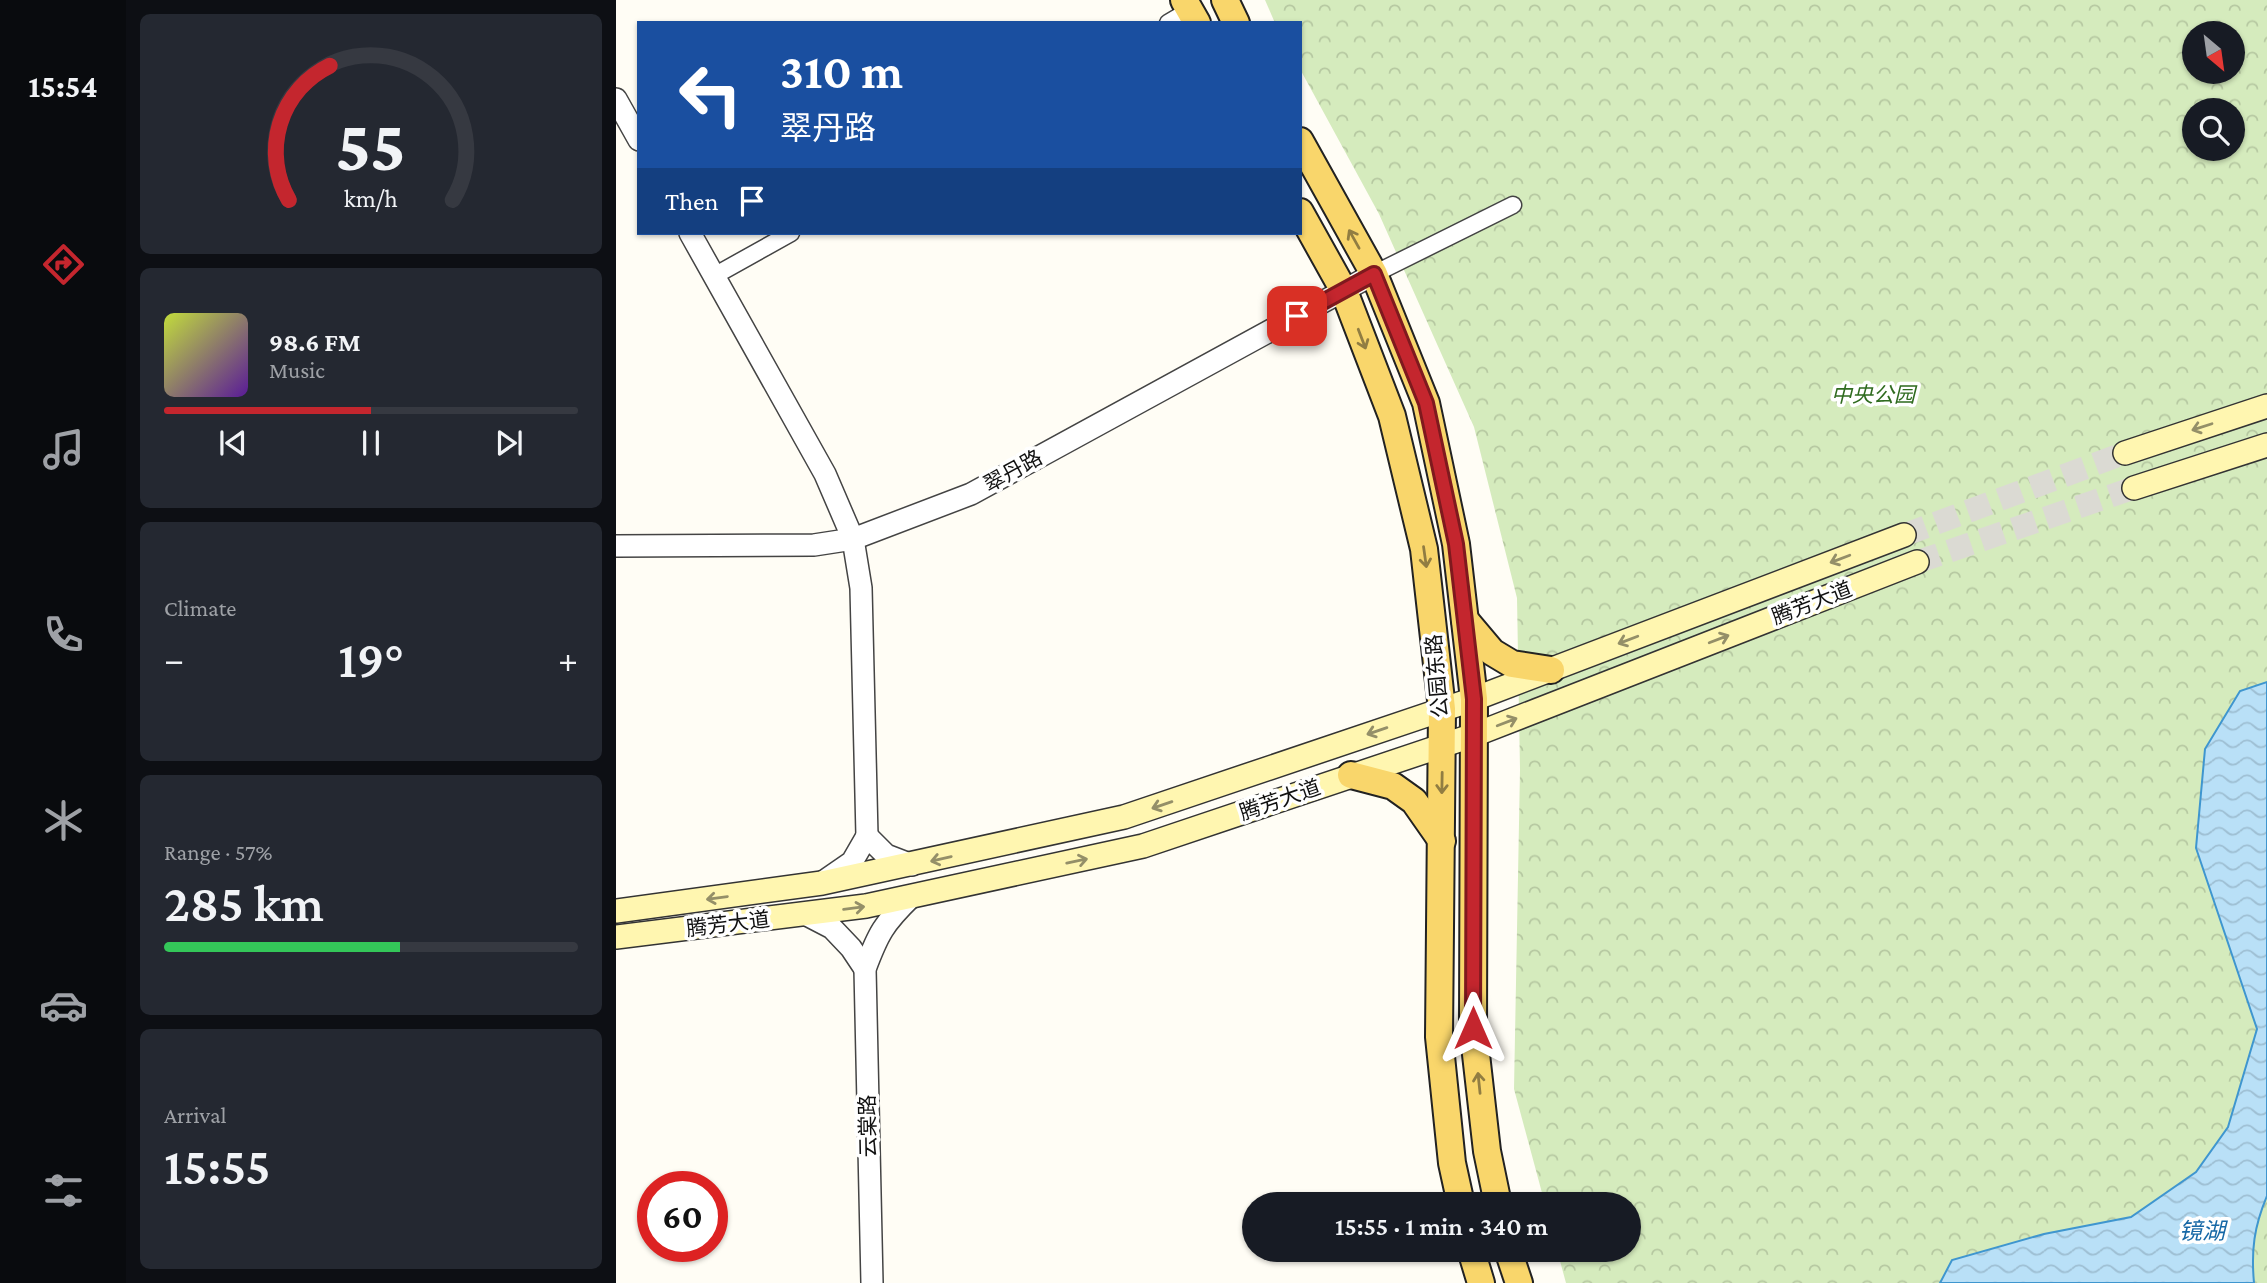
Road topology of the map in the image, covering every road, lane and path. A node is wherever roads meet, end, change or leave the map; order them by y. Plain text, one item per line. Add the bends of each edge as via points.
1 (1225, 0) edge
2 (1235, 21) edge
3 (616, 99) edge
4 (637, 136) edge
5 (1302, 145) edge
6 (1513, 205) dead end
7 (1302, 216) edge
8 (692, 235) edge
9 (788, 235) edge
10 (1374, 274) junction
11 (714, 276) junction
12 (1344, 291) junction
13 (2267, 406) edge
14 (2267, 445) edge
15 (2125, 453) tunnel mouth
16 (2134, 488) tunnel mouth
17 (1904, 535) tunnel mouth
18 (853, 540) junction
19 (616, 545) edge
20 (1917, 562) tunnel mouth
21 (1465, 620) junction
22 (1551, 670) junction
23 (1474, 699) junction
24 (1442, 709) junction
25 (1474, 734) junction
26 (1443, 744) junction
27 (1351, 775) junction
28 (867, 836) junction
29 (1442, 841) junction
30 (912, 865) junction
31 (822, 883) junction
32 (911, 897) junction
33 (616, 911) edge
34 (805, 914) junction
35 (616, 937) edge
36 (865, 969) junction
37 (1458, 1192) edge
38 (1496, 1192) edge
39 (1475, 1262) edge
40 (1512, 1262) edge
41 (872, 1283) edge
42 (1481, 1283) edge
43 (1519, 1283) edge

1 - 2 main road
3 - 4 street
10 -> 5 main road, 公园东路
6 - 10 street
7 - 12 main road, 公园东路
8 - 11 street
9 - 11 street
10 - 12 street, 翠丹路
10 - 21 main road, 公园东路 via 1426,403 1456,544
11 - 18 street via 825,474
12 - 18 street, 翠丹路 via 971,494
12 -> 24 main road, 公园东路 via 1392,416 1424,549
13 -> 15 main road
14 - 16 main road
17 -> 22 main road, 腾芳大道
18 - 19 street, 翠丹路 via 814,545
18 - 28 street via 861,588
25 -> 20 main road, 腾芳大道
21 - 22 main road via 1492,652 1512,664
21 - 23 main road, 公园东路
22 - 23 main road, 腾芳大道
23 - 24 main road, 腾芳大道
23 - 25 main road, 公园东路
24 - 26 main road, 公园东路
24 -> 30 main road, 腾芳大道 via 1124,817
25 - 26 main road, 腾芳大道
38 -> 25 main road, 公园东路 via 1473,1028
26 - 27 main road, 腾芳大道
26 -> 29 main road, 公园东路
27 - 29 main road via 1393,786 1414,801
32 -> 27 main road, 腾芳大道 via 1143,846
28 - 30 street via 886,855
28 - 31 street via 852,862
29 - 37 main road, 公园东路 via 1439,1037
30 - 31 main road, 腾芳大道
31 -> 33 main road, 腾芳大道
34 -> 32 main road, 腾芳大道
32 - 36 street via 887,920
34 - 35 main road, 腾芳大道
34 - 36 street via 832,928
36 - 41 street, 云棠路
39 - 42 main road
40 - 43 main road

